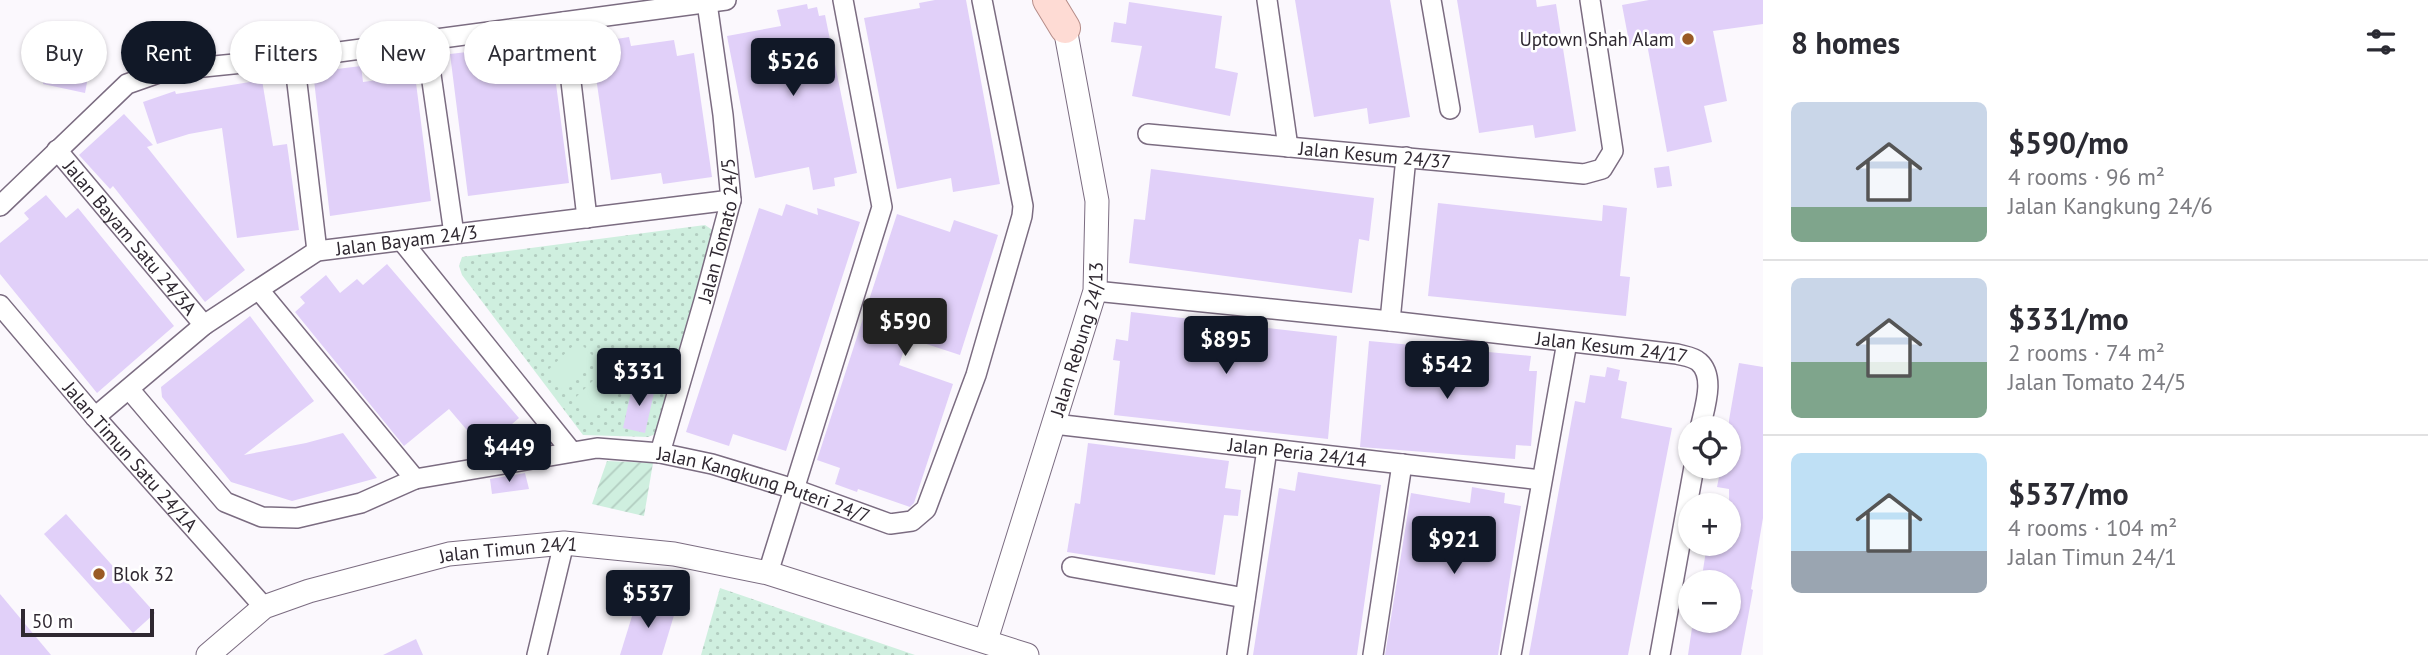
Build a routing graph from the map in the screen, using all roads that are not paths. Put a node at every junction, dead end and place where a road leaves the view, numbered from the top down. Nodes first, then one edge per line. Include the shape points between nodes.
1 (843, 0) edge
2 (982, 0) edge
3 (1048, 0) edge
4 (1267, 0) edge
5 (1431, 0) edge
6 (1590, 0) edge
7 (717, 1) edge
8 (1065, 14) edge
9 (571, 21) edge
10 (230, 64) edge
11 (297, 84) edge
12 (432, 84) edge
13 (571, 84) edge
14 (1450, 109) dead end
15 (1148, 134) dead end
16 (1288, 146) junction
17 (57, 150) junction
18 (1406, 158) junction
19 (731, 200) junction
20 (0, 206) edge
21 (587, 218) junction
22 (454, 234) junction
23 (402, 241) junction
24 (317, 251) junction
25 (259, 290) junction
26 (1095, 291) junction
27 (0, 305) edge
28 (1390, 321) junction
29 (204, 325) junction
30 (1567, 342) junction
31 (129, 389) junction
32 (1702, 416) edge
33 (95, 417) junction
34 (1054, 424) junction
35 (1267, 449) junction
36 (572, 451) junction
37 (660, 453) junction
38 (1402, 464) junction
39 (415, 479) junction
40 (1692, 479) edge
41 (1541, 480) junction
42 (794, 489) junction
43 (564, 543) junction
44 (1072, 567) dead end
45 (768, 573) junction
46 (1245, 598) junction
47 (264, 607) junction
48 (986, 640) junction
49 (208, 655) edge
50 (537, 655) edge
51 (1027, 655) edge
52 (1237, 655) edge
53 (1373, 655) edge
54 (1511, 655) edge
55 (1660, 655) edge

1 - 42 street via 882,207
2 - 42 street, Jalan Kangkung Puteri 24/7 via 1022,216 975,375 926,509 912,521 890,524
3 - 8 main road
4 - 16 street
5 - 14 street
6 - 18 street, Jalan Kesum 24/37 via 1613,151 1602,169 1584,174
7 - 9 street
7 - 19 street, Jalan Tomato 24/5
8 - 26 street, Jalan Rebung 24/13 via 1097,201
10 - 17 street via 164,71 127,83
11 - 24 street
12 - 22 street
13 - 21 street
15 - 16 street, Jalan Kesum 24/37
16 - 18 street, Jalan Kesum 24/37
17 - 20 street
17 - 29 street, Jalan Bayam Satu 24/3A
18 - 28 street
19 - 21 street, Jalan Bayam 24/3
19 - 37 street, Jalan Tomato 24/5
21 - 22 street, Jalan Bayam 24/3
22 - 23 street, Jalan Bayam 24/3
23 - 24 street, Jalan Bayam 24/3
23 - 36 street
24 - 25 street, Jalan Bayam 24/3
25 - 29 street, Jalan Bayam 24/3
25 - 39 street
26 - 28 street, Jalan Kesum 24/17
26 - 34 street, Jalan Rebung 24/13
27 - 33 street, Jalan Timun Satu 24/1A
28 - 30 street, Jalan Kesum 24/17
29 - 31 street, Jalan Bayam 24/3
30 - 32 street, Jalan Kesum 24/17 via 1697,359 1706,370 1708,383
30 - 41 street
31 - 33 street, Jalan Bayam 24/3
31 - 39 street, Jalan Kangkung Puteri 24/7 via 225,502 261,517 297,518 361,503
33 - 47 street, Jalan Timun Satu 24/1A
34 - 35 street, Jalan Peria 24/14
34 - 48 street, Jalan Rebung 24/13
35 - 38 street, Jalan Peria 24/14
35 - 46 street
36 - 37 street, Jalan Kangkung Puteri 24/7 via 597,448
36 - 39 street, Jalan Kangkung Puteri 24/7
37 - 42 street, Jalan Kangkung Puteri 24/7
38 - 41 street, Jalan Peria 24/14
38 - 53 street
40 - 55 street
41 - 54 street
42 - 45 street
43 - 45 street, Jalan Timun 24/1 via 674,554
43 - 47 street, Jalan Timun 24/1 via 449,554 351,578
43 - 50 street
44 - 46 street
45 - 48 street, Jalan Timun 24/1
46 - 52 street
47 - 49 street, Jalan Timun 24/1
48 - 51 street, Jalan Timun 24/1

